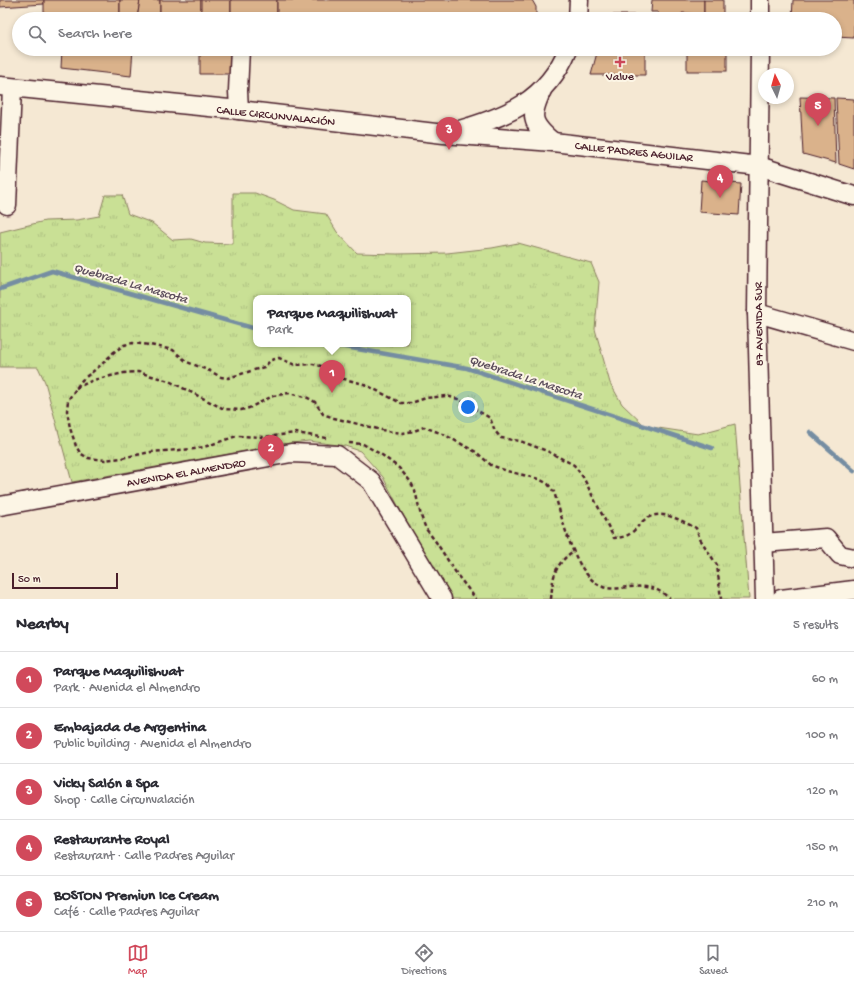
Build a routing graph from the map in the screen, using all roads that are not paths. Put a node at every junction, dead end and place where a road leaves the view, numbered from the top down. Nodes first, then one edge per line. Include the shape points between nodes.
1 (579, 0) edge
2 (760, 0) edge
3 (578, 12) edge
4 (760, 12) edge
5 (240, 56) edge
6 (565, 56) edge
7 (760, 56) edge
8 (6, 87) edge
9 (543, 89) junction
10 (239, 110) junction
11 (444, 134) junction
12 (553, 142) junction
13 (759, 166) junction
14 (854, 196) edge
15 (7, 205) dead end
16 (757, 314) junction
17 (854, 341) edge
18 (0, 506) edge
19 (762, 543) junction
20 (854, 558) edge
21 (854, 590) edge
22 (442, 599) edge
23 (765, 599) edge
24 (781, 599) edge

1 - 3 street
2 - 4 street
5 - 10 street
6 - 9 street via 560,67
7 - 13 street, 87 AVENIDA SUR
8 - 10 street, CALLE CIRCUNVALACIÓN
8 - 15 street
9 - 11 street via 521,106 499,117
9 - 12 street via 535,106 534,119 541,132
10 - 11 street, CALLE CIRCUNVALACIÓN
11 - 12 street, CALLE CIRCUNVALACIÓN
12 - 13 street, CALLE PADRES AGUILAR
13 - 14 street, CALLE PADRES AGUILAR
13 - 16 street, 87 AVENIDA SUR
16 - 17 street
16 - 19 street, 87 AVENIDA SUR
18 - 22 street, AVENIDA EL ALMENDRO via 291,453 337,456 371,481
19 - 20 street via 826,538 840,555
19 - 23 street, 87 AVENIDA SUR
21 - 24 street

